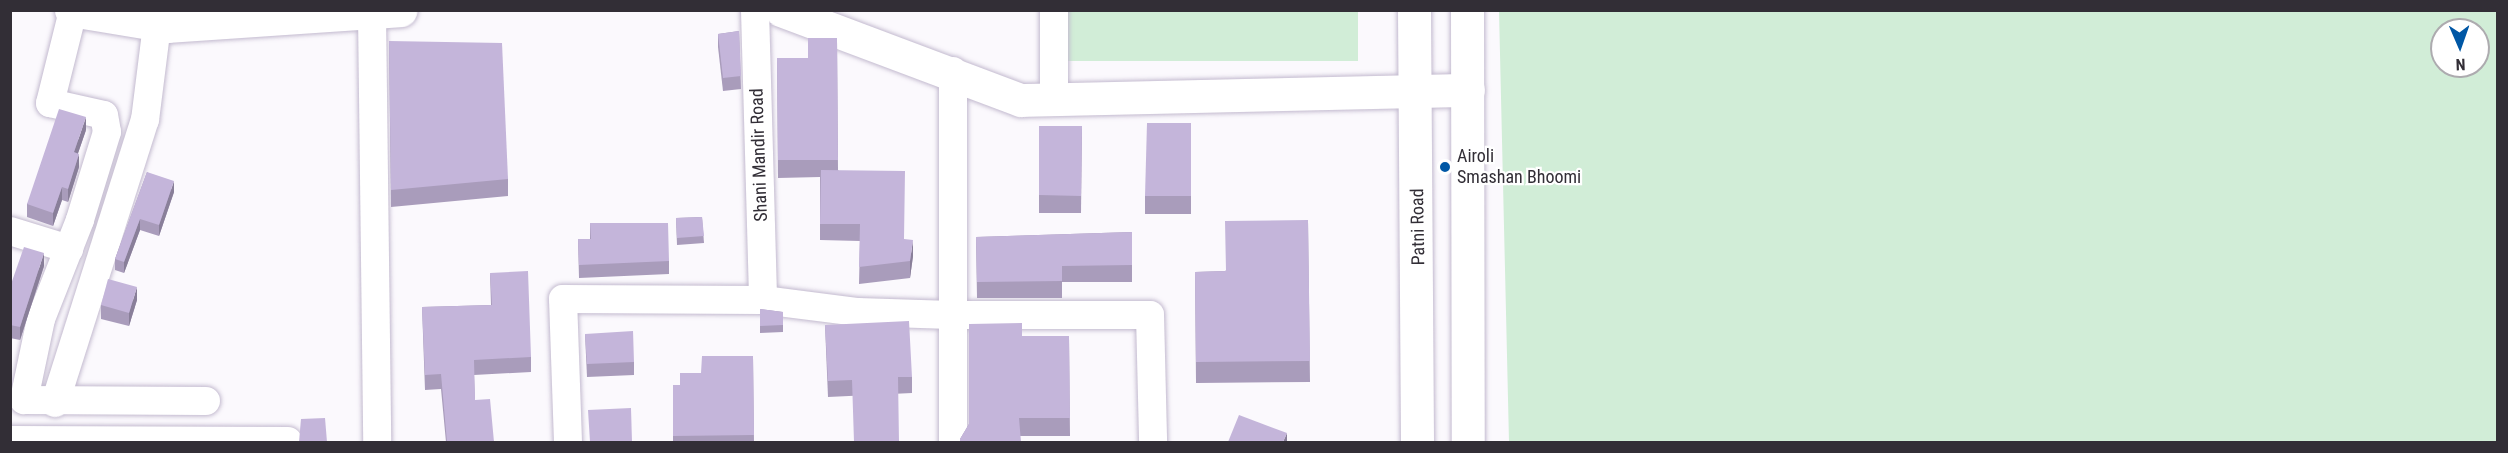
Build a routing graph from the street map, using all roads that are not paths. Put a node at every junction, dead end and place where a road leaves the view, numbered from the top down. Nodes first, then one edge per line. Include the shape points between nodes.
1 (755, 10) edge
2 (781, 10) edge
3 (1054, 10) edge
4 (1414, 10) edge
5 (1467, 10) edge
6 (72, 11) edge
7 (386, 12) edge
8 (252, 16) edge
9 (157, 25) junction
10 (953, 71) junction
11 (1416, 90) junction
12 (1468, 90) junction
13 (1054, 99) junction
14 (10, 231) edge
15 (69, 249) junction
16 (763, 300) junction
17 (952, 315) junction
18 (18, 385) edge
19 (206, 401) dead end
20 (55, 403) junction
21 (10, 440) edge
22 (288, 441) dead end
23 (377, 442) edge
24 (567, 442) edge
25 (952, 442) edge
26 (1153, 442) edge
27 (1417, 442) edge
28 (1468, 442) edge

1 - 16 street, Shani Mandir Road
2 - 10 street
3 - 13 street
4 - 11 street, Patni Road
5 - 12 street
6 - 9 street
6 - 15 street via 50,103 104,115 107,132
7 - 8 street
7 - 23 street
8 - 9 street
9 - 20 street via 145,120
10 - 13 street via 1021,100
10 - 17 street
11 - 12 street
11 - 13 street
11 - 27 street, Patni Road
12 - 28 street
14 - 15 street
15 - 18 street
16 - 17 street via 858,312
16 - 24 street via 563,299
17 - 25 street
17 - 26 street via 1150,315
18 - 20 street via 24,400
19 - 20 street
21 - 22 street

